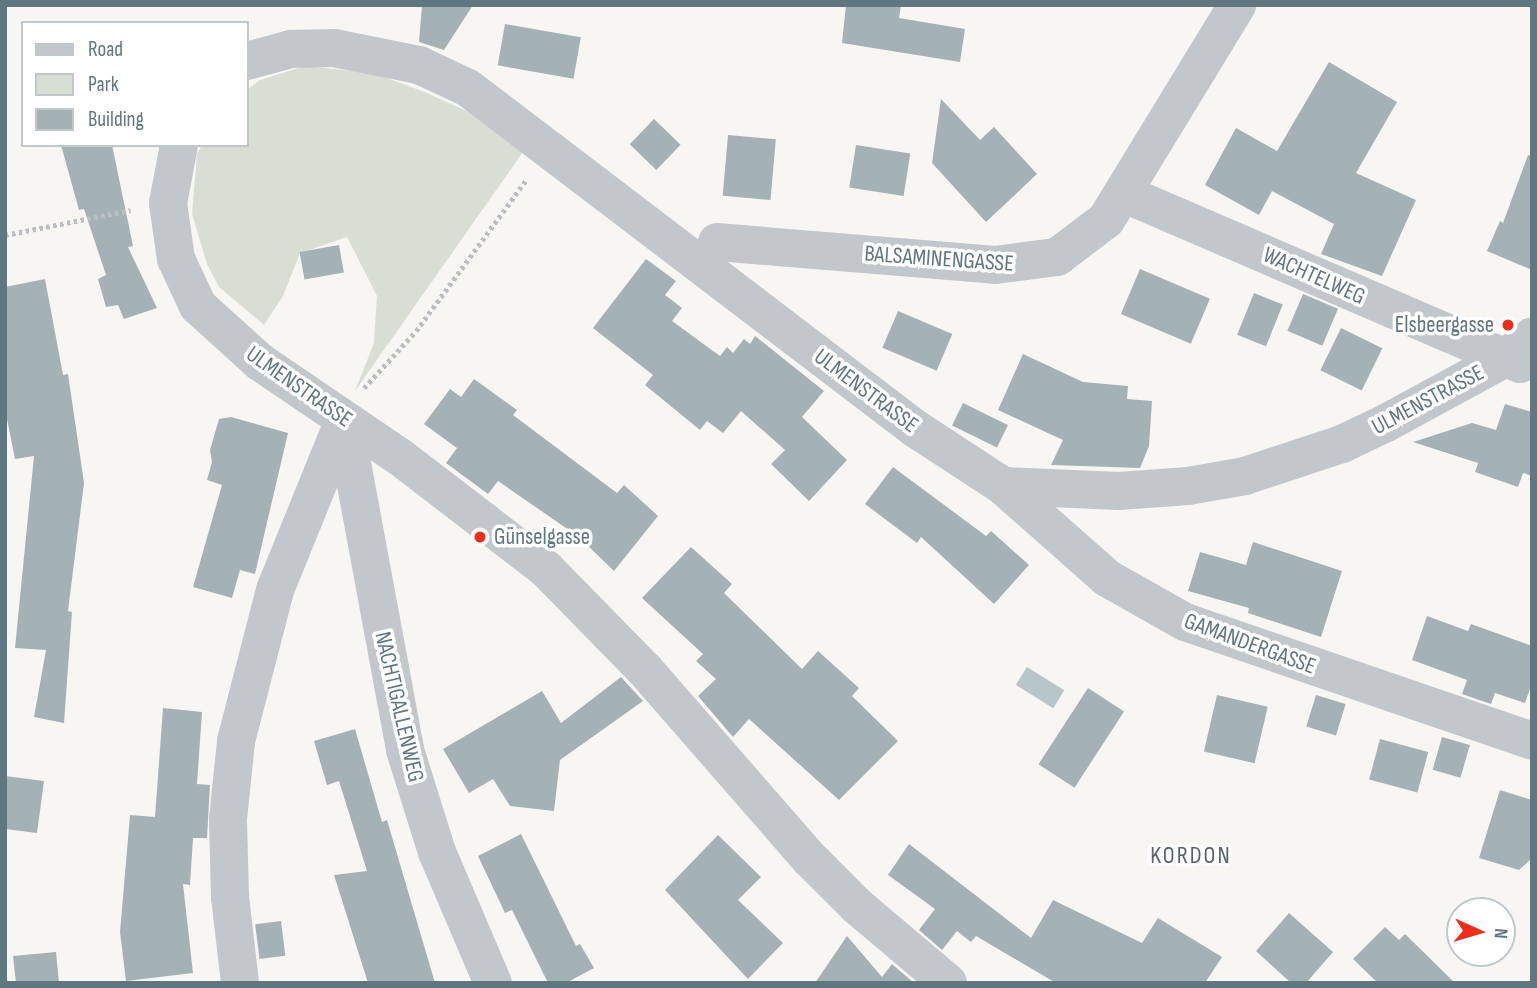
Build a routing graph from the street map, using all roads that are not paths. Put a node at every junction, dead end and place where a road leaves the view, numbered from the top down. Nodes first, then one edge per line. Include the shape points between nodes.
1 (1237, 5) edge
2 (248, 61) edge
3 (179, 147) edge
4 (1125, 194) junction
5 (717, 242) dead end
6 (1522, 354) edge
7 (342, 419) junction
8 (1003, 486) junction
9 (1532, 741) edge
10 (240, 983) edge
11 (493, 983) edge
12 (948, 983) edge

1 - 4 street, BALSAMINENGASSE
2 - 8 street, ULMENSTRASSE via 291,49 334,48 419,65 468,88 916,429
3 - 7 street, ULMENSTRASSE via 168,204 176,259 198,306 260,362
4 - 5 street, BALSAMINENGASSE via 1106,220 1080,243 1057,257 1017,265
4 - 6 street, WACHTELWEG
6 - 8 street, ULMENSTRASSE via 1342,444 1245,476 1119,491
7 - 10 street via 275,590 236,741 228,819 230,897
7 - 11 street, NACHTIGALLENWEG via 405,750 438,852
7 - 12 street, ULMENSTRASSE via 400,457 547,569 645,670 810,859 857,906
8 - 9 street, GAMANDERGASSE via 1107,578 1185,622

